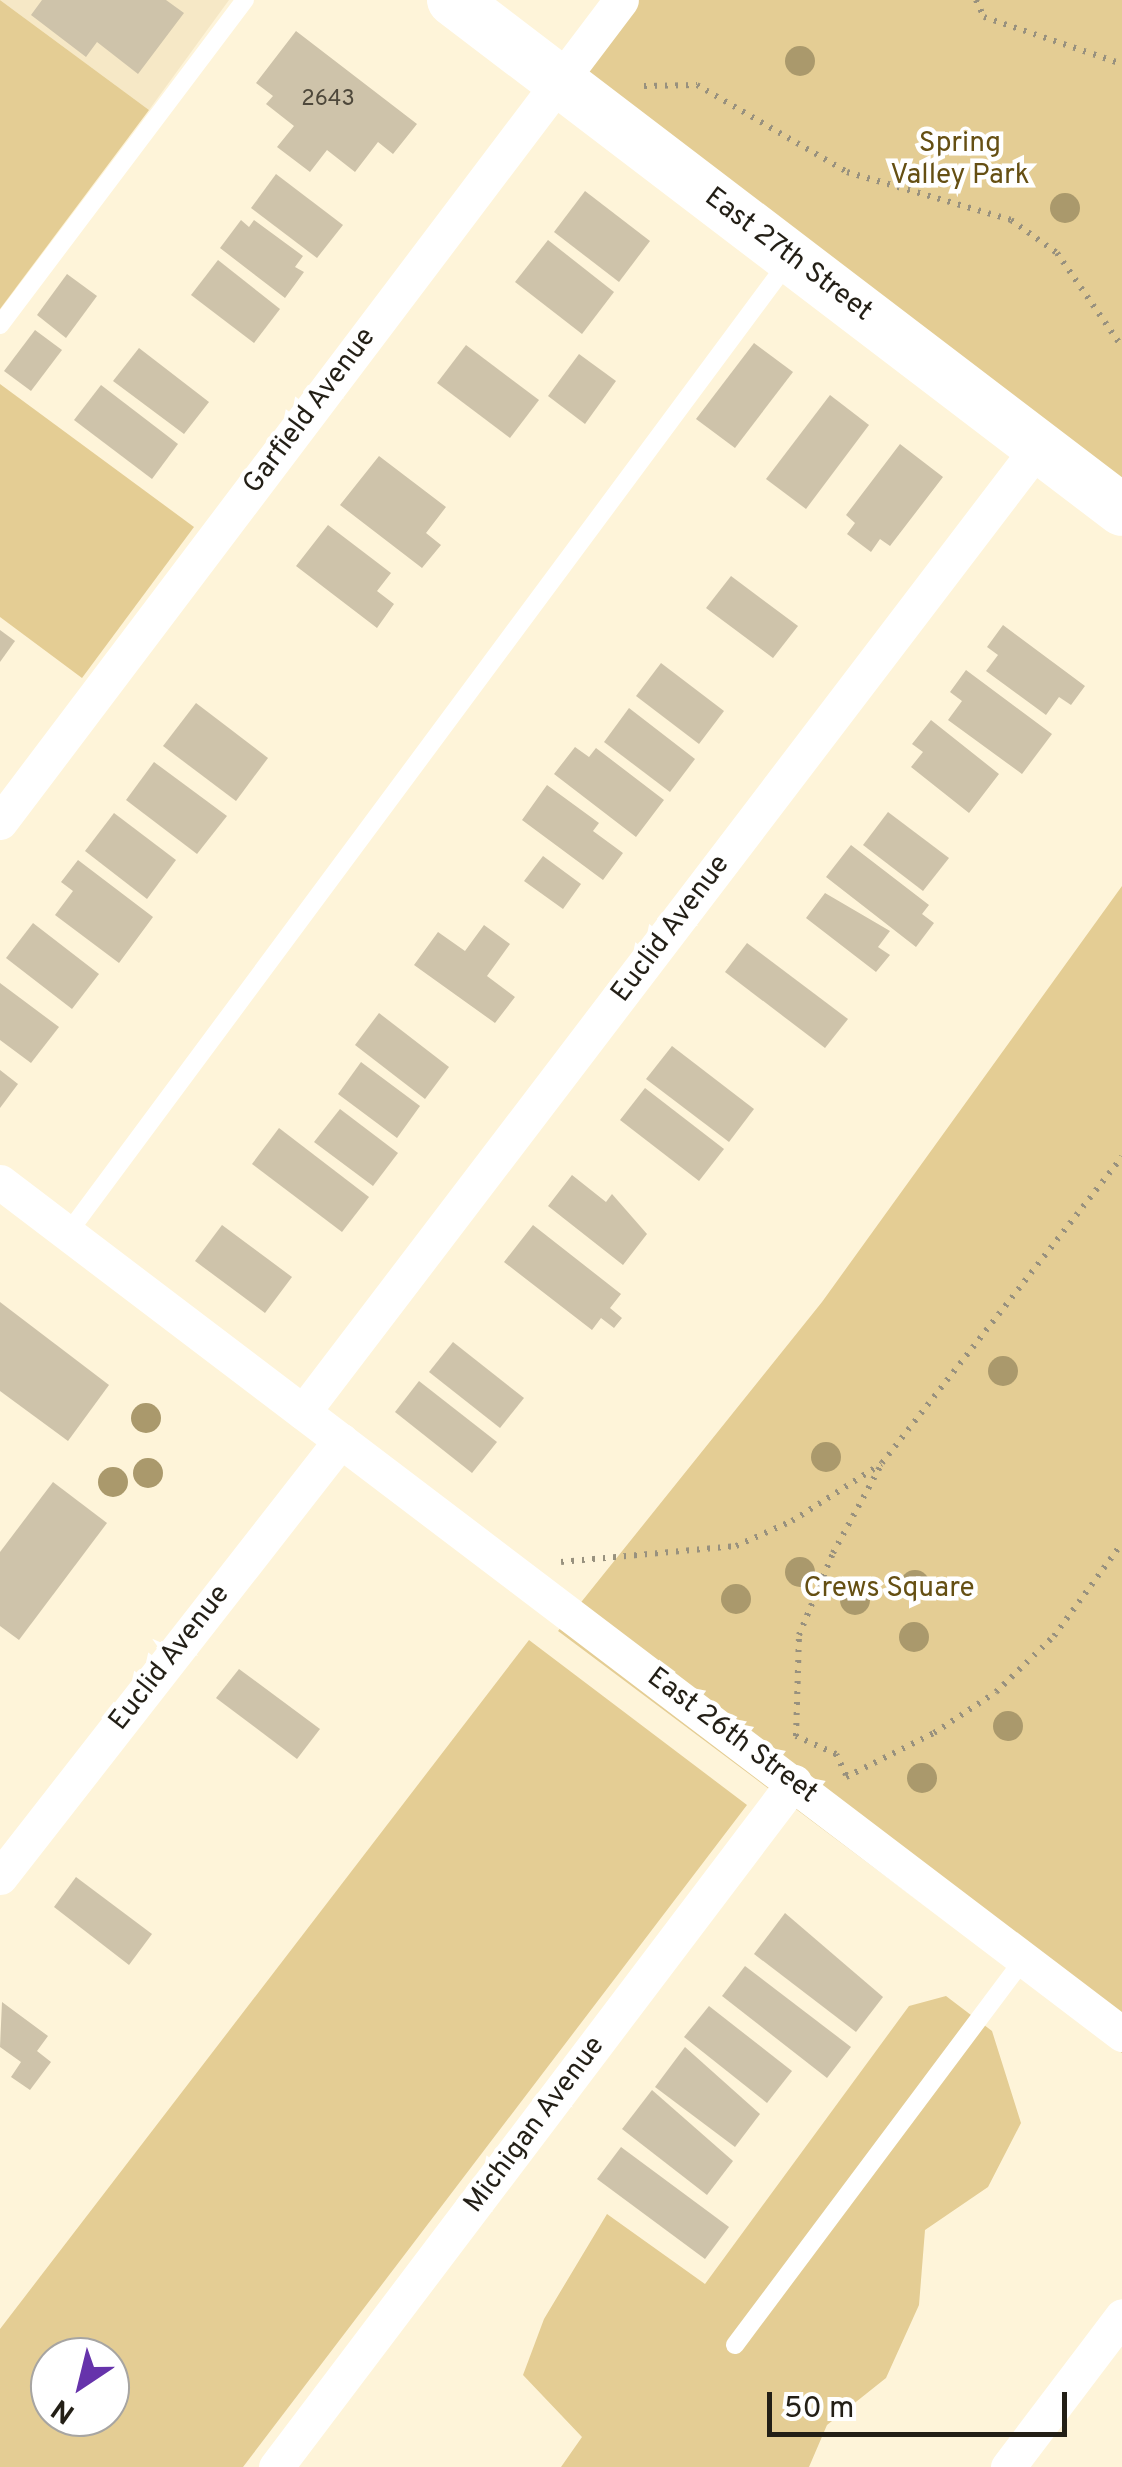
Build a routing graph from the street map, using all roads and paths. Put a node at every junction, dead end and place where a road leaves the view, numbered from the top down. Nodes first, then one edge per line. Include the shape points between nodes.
1 (244, 0) edge
2 (453, 0) edge
3 (621, 0) edge
4 (976, 0) edge
5 (1122, 64) edge
6 (559, 81) junction
7 (627, 88) dead end
8 (791, 258) junction
9 (0, 325) edge
10 (1122, 347) edge
11 (1038, 446) junction
12 (1122, 510) edge
13 (0, 822) edge
14 (1122, 1157) edge
15 (0, 1182) edge
16 (68, 1234) junction
17 (303, 1412) junction
18 (341, 1440) junction
19 (882, 1463) junction
20 (1122, 1543) edge
21 (552, 1562) dead end
22 (847, 1776) junction
23 (794, 1782) junction
24 (832, 1788) dead end
25 (0, 1877) edge
26 (1024, 1959) junction
27 (1122, 2034) edge
28 (1122, 2316) edge
29 (735, 2345) dead end
30 (276, 2467) edge
31 (1008, 2467) edge

1 - 9 lane
2 - 6 main road, East 27th Street
3 - 6 street, Garfield Avenue
4 - 5 path via 984,17
6 - 8 main road, East 27th Street
6 - 13 street, Garfield Avenue
7 - 10 path via 696,85 846,172 1012,220 1057,253
8 - 11 main road, East 27th Street
8 - 16 lane
11 - 12 main road, East 27th Street
11 - 17 street, Euclid Avenue
14 - 19 path
15 - 16 street
16 - 17 street
17 - 18 street, East 26th Street
18 - 23 street, East 26th Street
18 - 25 street, Euclid Avenue
19 - 21 path via 792,1521 736,1546
19 - 22 path via 833,1553 800,1635 796,1736 836,1754
20 - 22 path via 1054,1636 996,1692 934,1733
22 - 24 path
23 - 26 street, East 26th Street
23 - 30 street, Michigan Avenue
26 - 27 street, East 26th Street
26 - 29 lane
28 - 31 street

